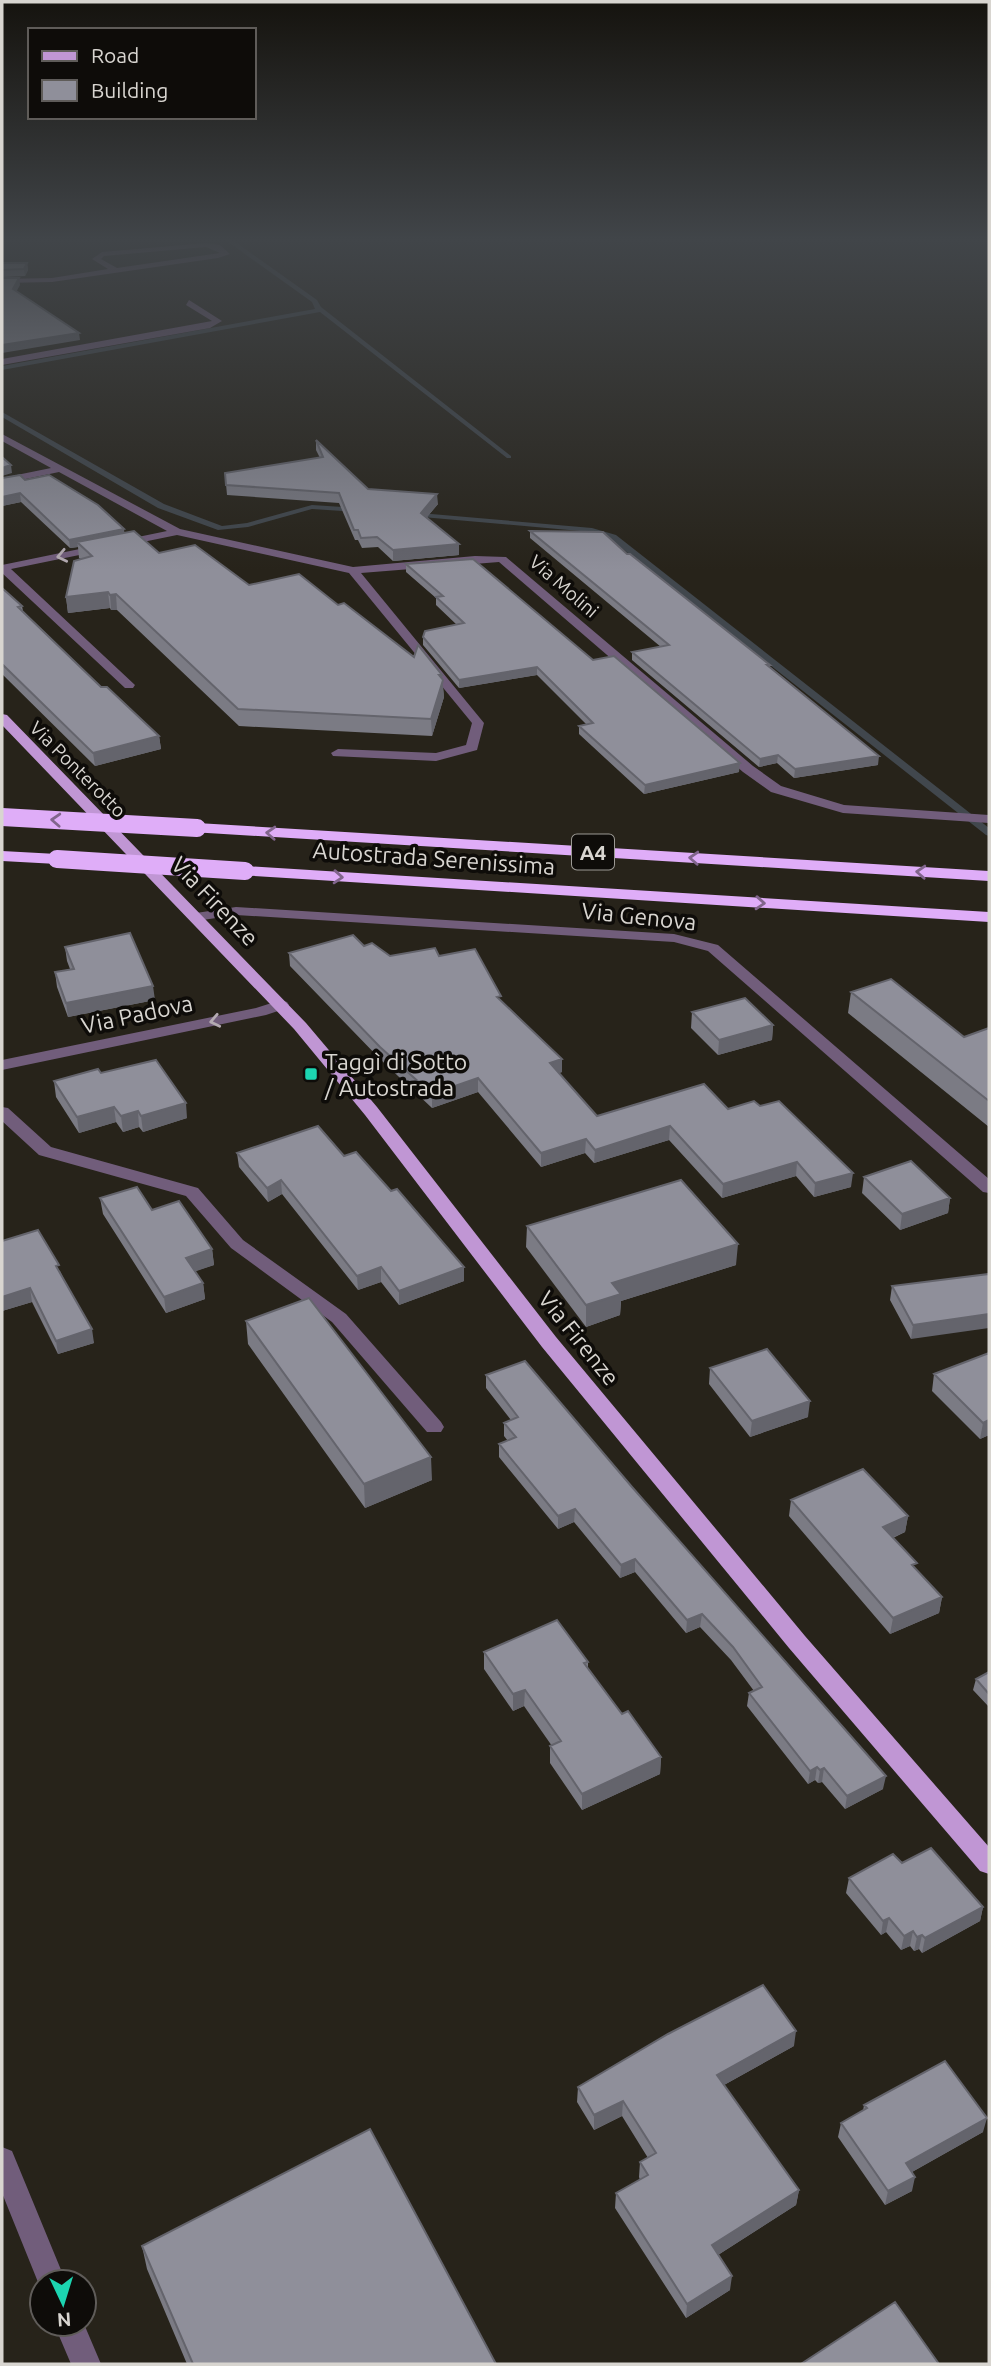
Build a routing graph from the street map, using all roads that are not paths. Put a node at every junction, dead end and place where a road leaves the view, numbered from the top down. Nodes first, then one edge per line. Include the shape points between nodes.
1 (75, 349) edge
2 (2, 362) edge
3 (2, 437) edge
4 (60, 469) junction
5 (2, 481) edge
6 (177, 532) junction
7 (2, 568) edge
8 (353, 570) junction
9 (128, 685) dead end
10 (2, 719) edge
11 (338, 753) dead end
12 (2, 817) edge
13 (984, 819) edge
14 (128, 846) joint
15 (2, 856) edge
16 (989, 876) edge
17 (196, 917) junction
18 (989, 917) edge
19 (281, 1005) junction
20 (2, 1065) edge
21 (2, 1112) edge
22 (989, 1188) edge
23 (434, 1427) dead end
24 (989, 1864) edge
25 (2, 2160) edge
26 (46, 2268) edge
27 (75, 2338) edge
28 (86, 2364) edge

1 - 2 street
3 - 4 street, Via Molini
4 - 5 street
4 - 6 street, Via Molini
6 -> 7 street
6 - 8 street, Via Molini
7 - 9 street
8 - 11 street via 478,723 472,747 436,757
8 - 13 street, Via Molini via 502,559 776,789 843,809
10 - 14 main road, Via Ponterotto
16 -> 12 highway, Autostrada Serenissima / A4, bridge
14 - 17 main road, Via Firenze
15 -> 18 highway, Autostrada Serenissima / A4, bridge
17 - 19 main road, Via Firenze
17 - 22 street, Via Genova via 236,911 674,938 713,948
19 -> 20 street, Via Padova
19 - 24 main road, Via Firenze via 797,1643
21 - 23 street via 45,1151 192,1192 237,1244 339,1318
25 - 26 street
27 - 28 street

